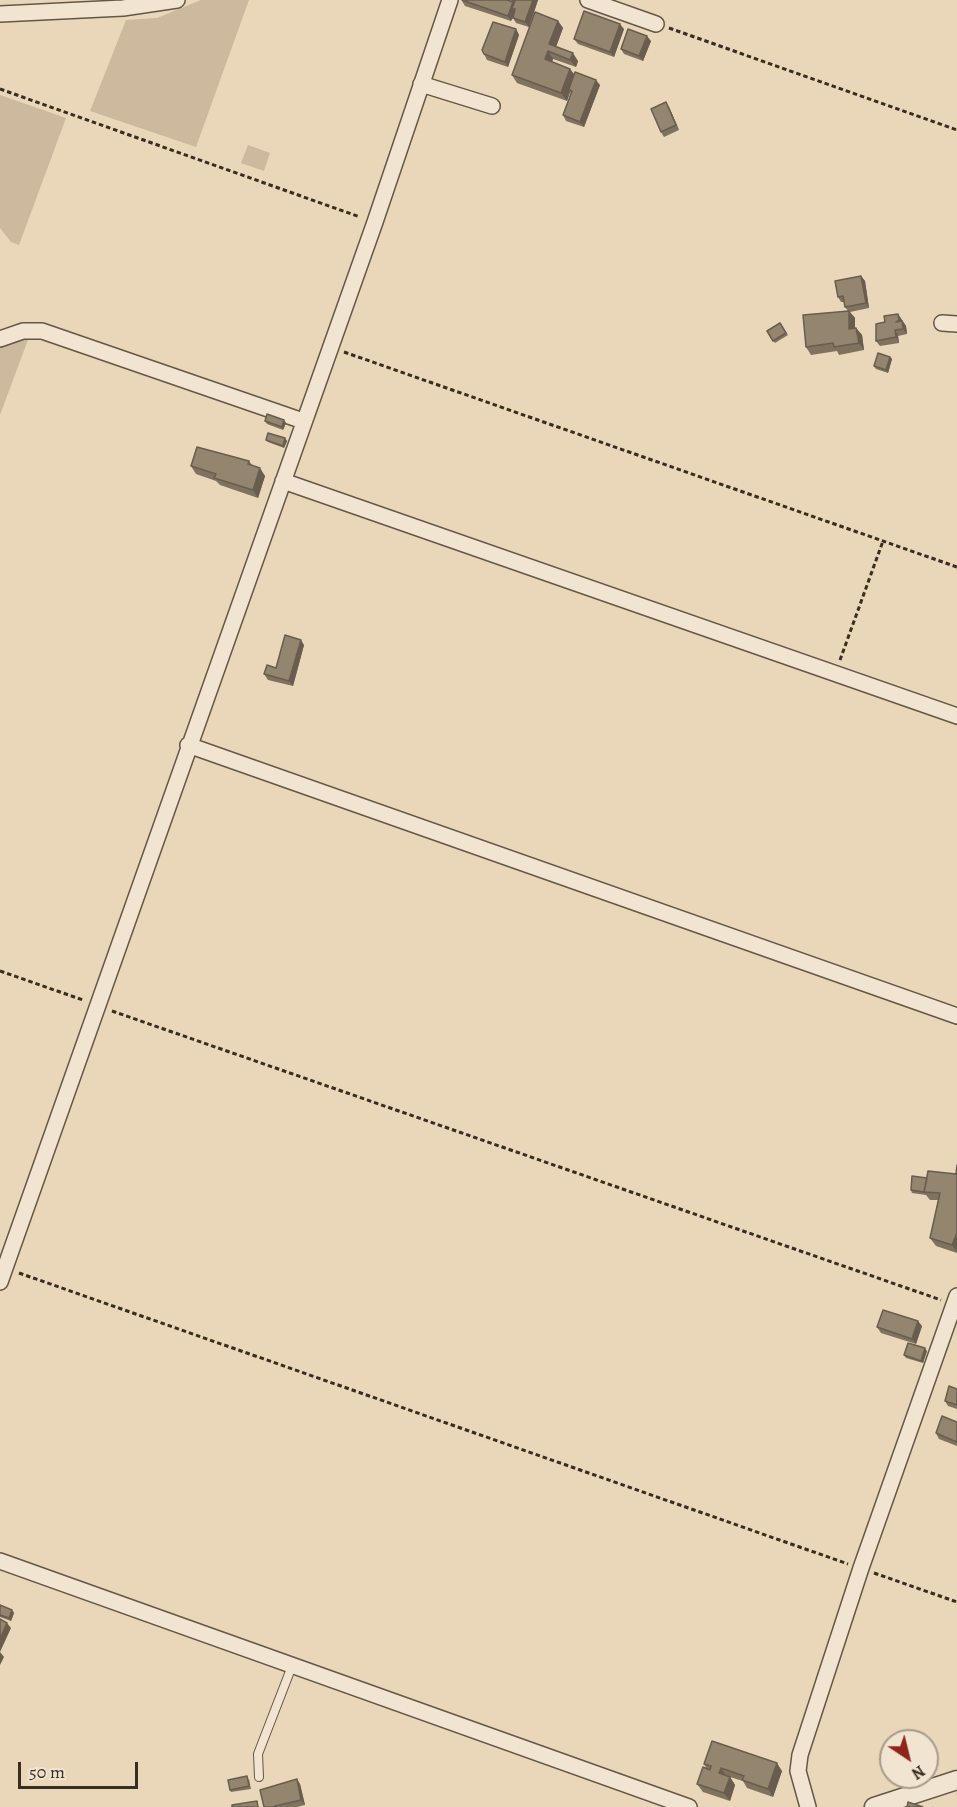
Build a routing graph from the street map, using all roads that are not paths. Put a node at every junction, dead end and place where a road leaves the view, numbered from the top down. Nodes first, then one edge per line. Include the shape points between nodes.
1 (177, 0) edge
2 (450, 0) edge
3 (588, 0) edge
4 (0, 14) edge
5 (656, 24) road end
6 (421, 84) junction
7 (492, 106) dead end
8 (0, 339) edge
9 (303, 421) junction
10 (283, 481) junction
11 (957, 716) edge
12 (188, 745) junction
13 (957, 1016) edge
14 (2, 1275) edge
15 (956, 1302) edge
16 (0, 1561) edge
17 (292, 1666) junction
18 (259, 1778) dead end
19 (957, 1780) edge
20 (689, 1807) edge
21 (808, 1807) edge
22 (874, 1807) edge

1 - 4 street via 123,8
2 - 6 street
3 - 5 street
6 - 7 street
6 - 9 street
8 - 9 street via 23,331 42,331
9 - 10 street
10 - 11 street
10 - 12 street
12 - 13 street
12 - 14 street
15 - 21 street via 861,1568 800,1755 798,1772
16 - 17 street
17 - 18 lane via 258,1754
17 - 20 street
19 - 22 street

